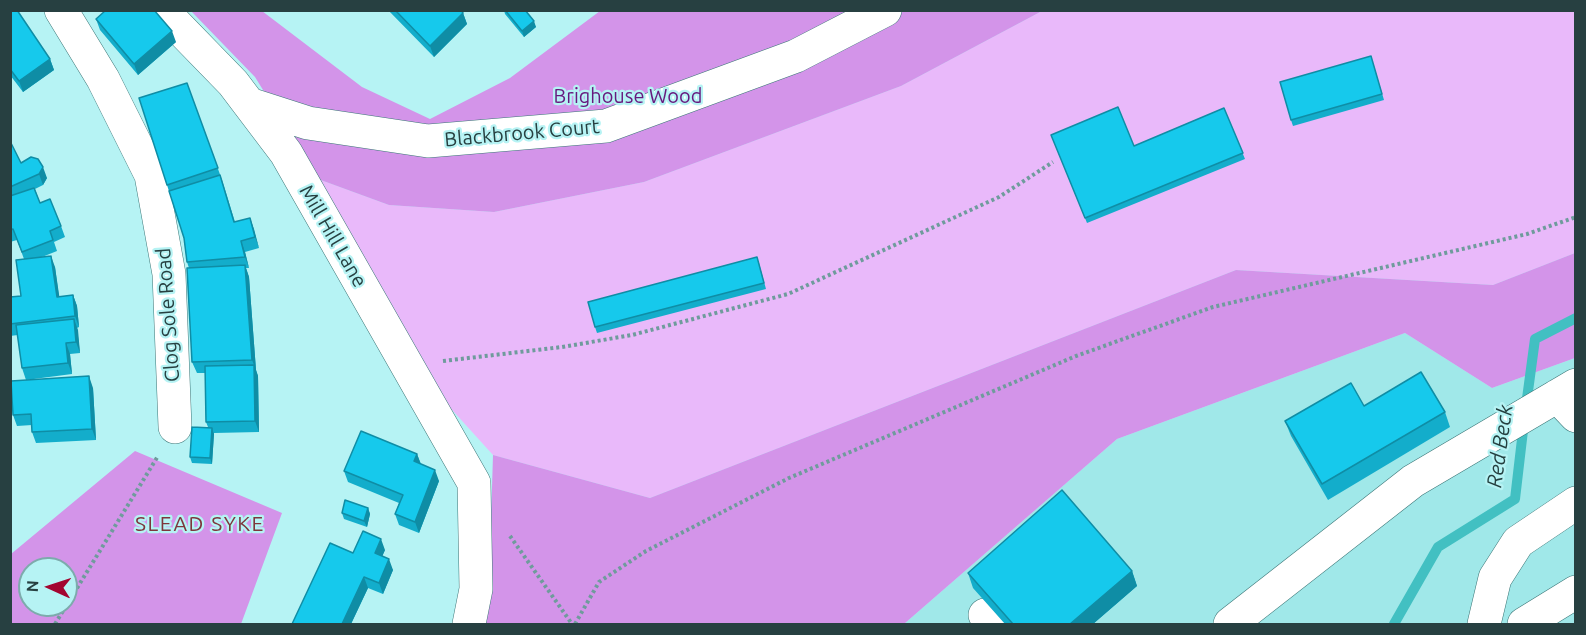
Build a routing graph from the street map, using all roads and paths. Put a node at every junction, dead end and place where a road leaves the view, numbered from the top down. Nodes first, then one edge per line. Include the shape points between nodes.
1 (61, 10) edge
2 (162, 10) edge
3 (885, 10) edge
4 (249, 104) junction
5 (1053, 162) dead end
6 (1575, 217) edge
7 (407, 367) junction
8 (1564, 399) edge
9 (175, 427) joint
10 (1575, 503) edge
11 (506, 530) dead end
12 (1575, 592) edge
13 (56, 624) edge
14 (469, 624) edge
15 (573, 624) edge
16 (1230, 624) edge
17 (1484, 624) edge
18 (1524, 624) edge

1 - 9 street, Clog Sole Road via 103,79 151,175 169,274
2 - 4 street, Mill Hill Lane
3 - 4 street, Blackbrook Court via 796,56 606,126 428,141 308,123
4 - 7 street, Mill Hill Lane via 286,153
5 - 7 path via 999,197 788,294 632,335
6 - 15 path via 1527,234 1213,307 1076,356 789,478 646,551 599,582
7 - 14 street, Mill Hill Lane via 474,483 476,589
8 - 16 street via 1502,428 1413,481
9 - 13 path
10 - 17 street via 1518,542 1495,578
11 - 15 path
12 - 18 street

